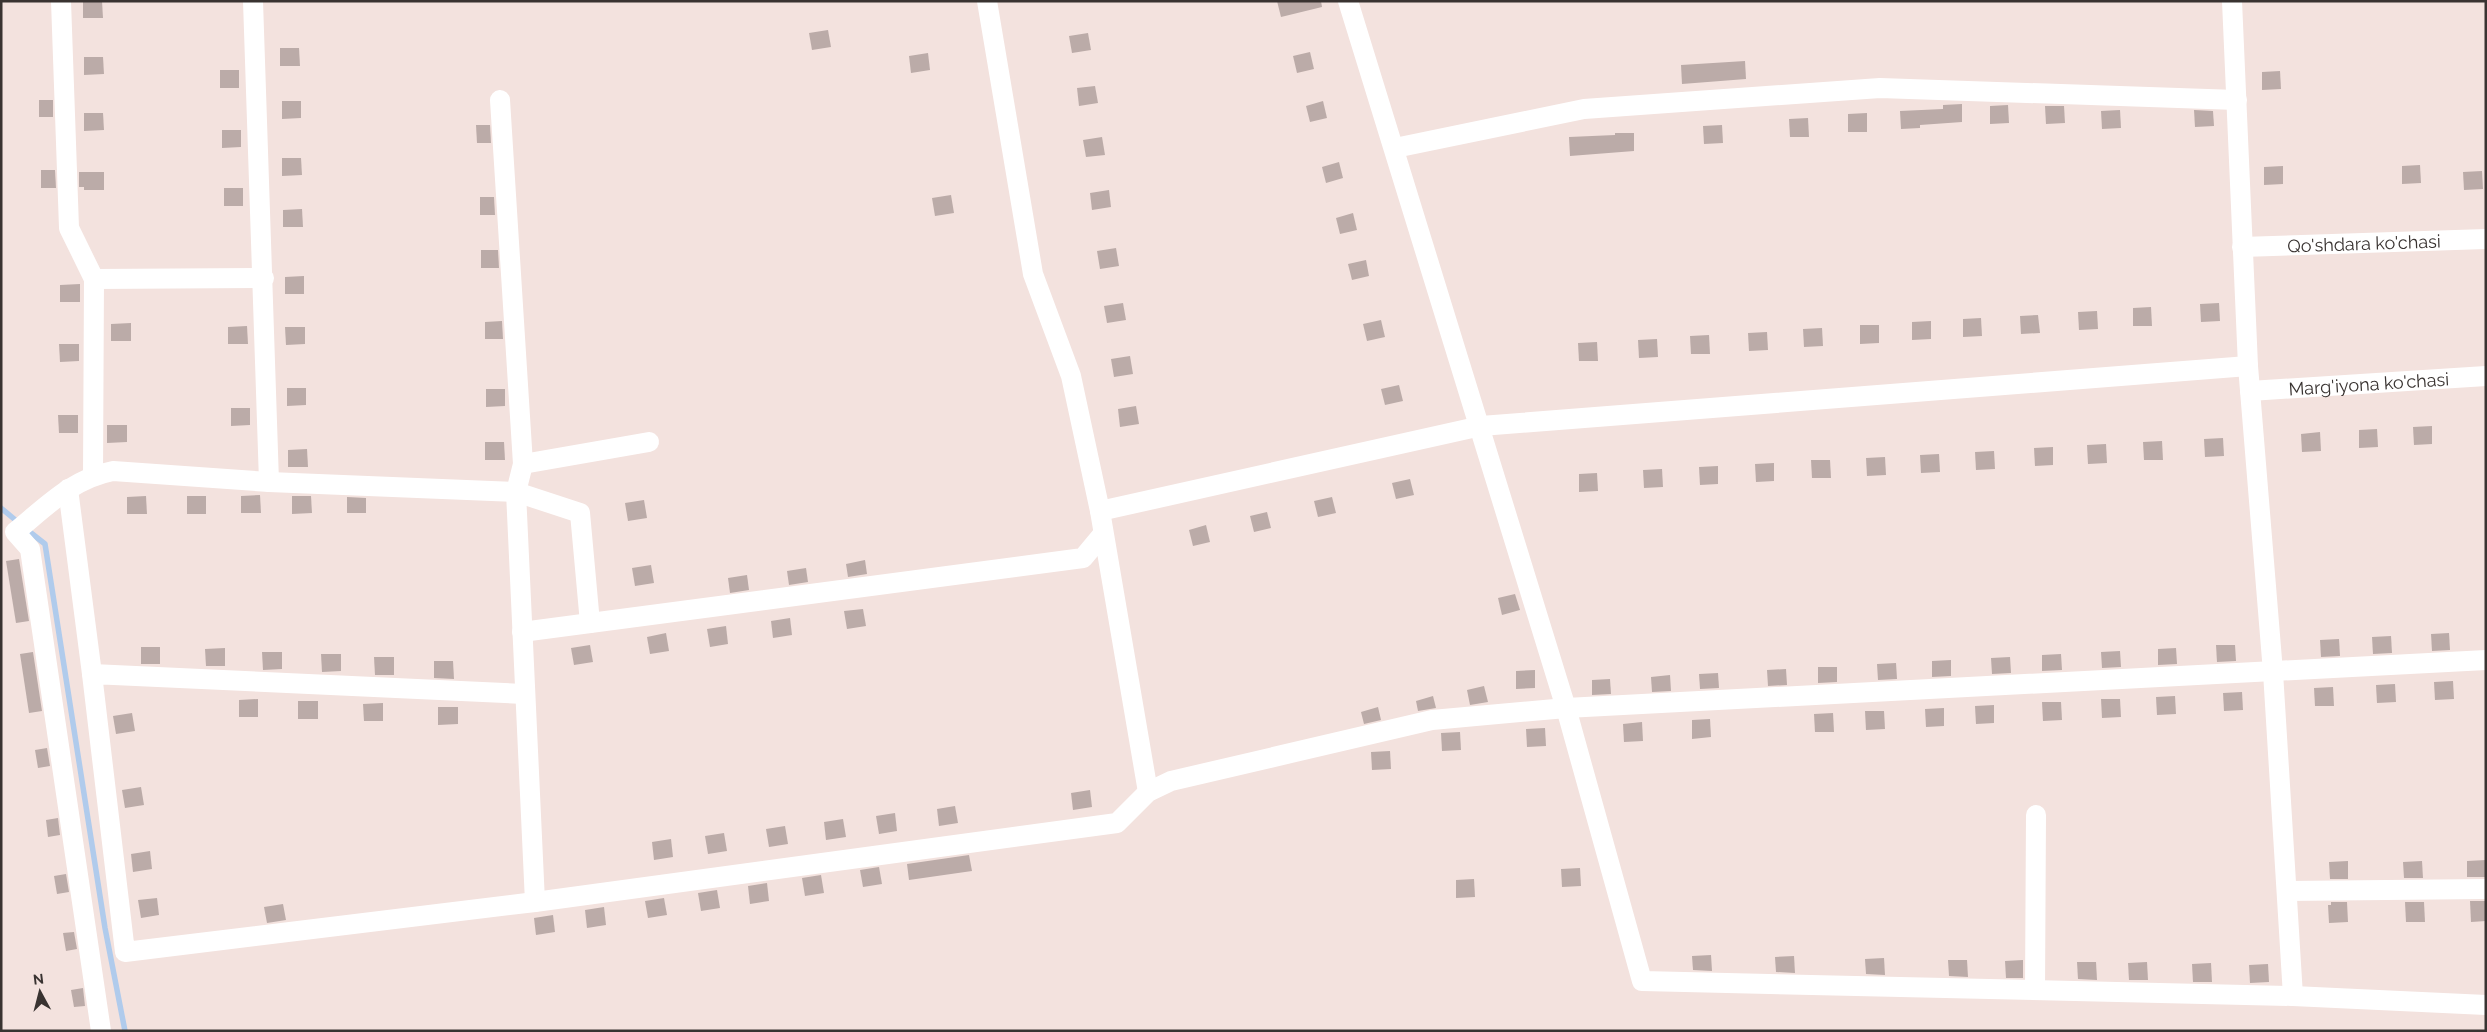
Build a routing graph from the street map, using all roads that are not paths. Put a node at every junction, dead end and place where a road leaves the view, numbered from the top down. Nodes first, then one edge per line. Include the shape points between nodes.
1 (61, 1) edge
2 (253, 1) edge
3 (987, 1) edge
4 (1348, 1) edge
5 (2232, 1) edge
6 (500, 100) dead end
7 (2237, 100) junction
8 (1395, 148) junction
9 (2486, 239) edge
10 (2242, 247) junction
11 (264, 278) junction
12 (94, 279) junction
13 (2248, 366) junction
14 (2486, 376) edge
15 (2250, 391) junction
16 (1481, 426) junction
17 (649, 442) dead end
18 (523, 464) junction
19 (93, 475) junction
20 (269, 482) junction
21 (68, 489) junction
22 (516, 492) junction
23 (1100, 511) junction
24 (8, 528) edge
25 (1103, 534) junction
26 (590, 623) junction
27 (522, 632) junction
28 (2486, 660) edge
29 (2273, 672) junction
30 (92, 674) junction
31 (524, 694) junction
32 (1566, 708) junction
33 (1148, 792) junction
34 (2036, 815) dead end
35 (2486, 889) edge
36 (2287, 891) junction
37 (535, 902) junction
38 (2034, 990) junction
39 (2293, 996) junction
40 (2486, 1005) edge
41 (101, 1031) edge

1 - 12 street via 69,228
2 - 11 street
3 - 23 street via 1033,274 1071,376
4 - 8 street
5 - 7 street
6 - 18 street
7 - 8 street via 1880,88 1584,110
7 - 10 street
8 - 16 street
9 - 10 street, Qo'shdara ko'chasi
10 - 13 street
11 - 12 street
11 - 20 street
12 - 19 street
13 - 15 street
13 - 16 street
14 - 15 street, Marg'iyona ko'chasi
15 - 29 street
16 - 23 street
16 - 32 street
17 - 18 street
18 - 22 street
19 - 20 street via 113,472
19 - 21 street
20 - 22 street
21 - 24 street
21 - 30 street
22 - 26 street via 580,513
22 - 27 street
23 - 25 street
24 - 41 street via 30,549
25 - 26 street via 1083,558
25 - 33 street
26 - 27 street
27 - 31 street
28 - 29 street
29 - 32 street
29 - 36 street
30 - 31 street
30 - 37 street via 125,952
31 - 37 street
32 - 33 street via 1432,720 1171,781
32 - 38 street via 1642,981
33 - 37 street via 1117,823
34 - 38 street
35 - 36 street
36 - 39 street
38 - 39 street
39 - 40 street

